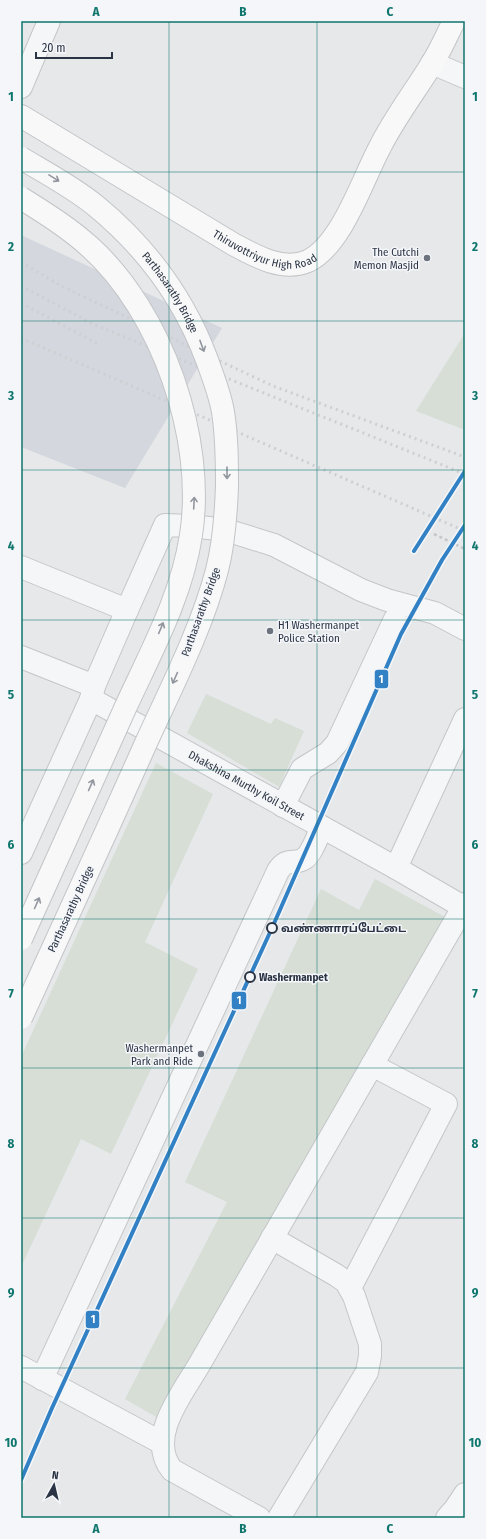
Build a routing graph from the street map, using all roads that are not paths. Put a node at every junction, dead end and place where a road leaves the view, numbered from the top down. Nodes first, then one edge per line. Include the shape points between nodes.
1 (49, 21) edge
2 (454, 21) edge
3 (432, 63) junction
4 (465, 77) edge
5 (21, 87) edge
6 (21, 116) edge
7 (21, 158) edge
8 (21, 198) edge
9 (21, 567) edge
10 (126, 610) junction
11 (395, 619) dead end
12 (465, 629) edge
13 (21, 657) edge
14 (93, 693) junction
15 (465, 719) edge
16 (283, 806) junction
17 (322, 827) junction
18 (21, 853) edge
19 (396, 868) junction
20 (464, 906) edge
21 (21, 939) edge
22 (21, 1018) edge
23 (372, 1065) junction
24 (272, 1238) junction
25 (350, 1288) junction
26 (21, 1367) edge
27 (42, 1378) junction
28 (162, 1444) junction
29 (465, 1494) edge
30 (259, 1518) edge
31 (279, 1518) edge
32 (447, 1518) edge

1 - 5 street
2 - 3 main road, Thiruvottriyur High Road
3 - 4 street
3 - 6 main road, Thiruvottriyur High Road via 380,146 341,227 316,255 308,261 294,264 270,262 254,256
7 -> 22 main road, Parthasarathy Bridge, bridge via 99,208 159,269 198,335 215,381 227,442 222,548 205,606 134,772
21 -> 8 main road, bridge via 176,593 191,534 194,487 186,421 162,351 136,302 119,278 91,248 67,228
9 - 10 street
10 - 12 street via 165,525 191,526 226,530 262,540 360,590 435,613
10 - 14 street
11 - 16 street via 339,740 328,753 302,769
13 - 14 street, Dhakshina Murthy Koil Street
14 - 16 street, Dhakshina Murthy Koil Street
14 - 18 street
15 - 19 street
16 - 17 street, Dhakshina Murthy Koil Street
17 - 19 street, Dhakshina Murthy Koil Street
17 - 27 street via 305,858 285,863 278,871
19 - 20 street, Dhakshina Murthy Koil Street
20 - 23 street
23 - 24 street
23 - 25 street via 446,1104
24 - 25 street via 336,1275
24 - 28 street via 174,1408 165,1426
25 - 31 street via 370,1344 367,1372
26 - 27 street
27 - 28 street
28 - 30 street via 162,1453 172,1470
29 - 32 street

